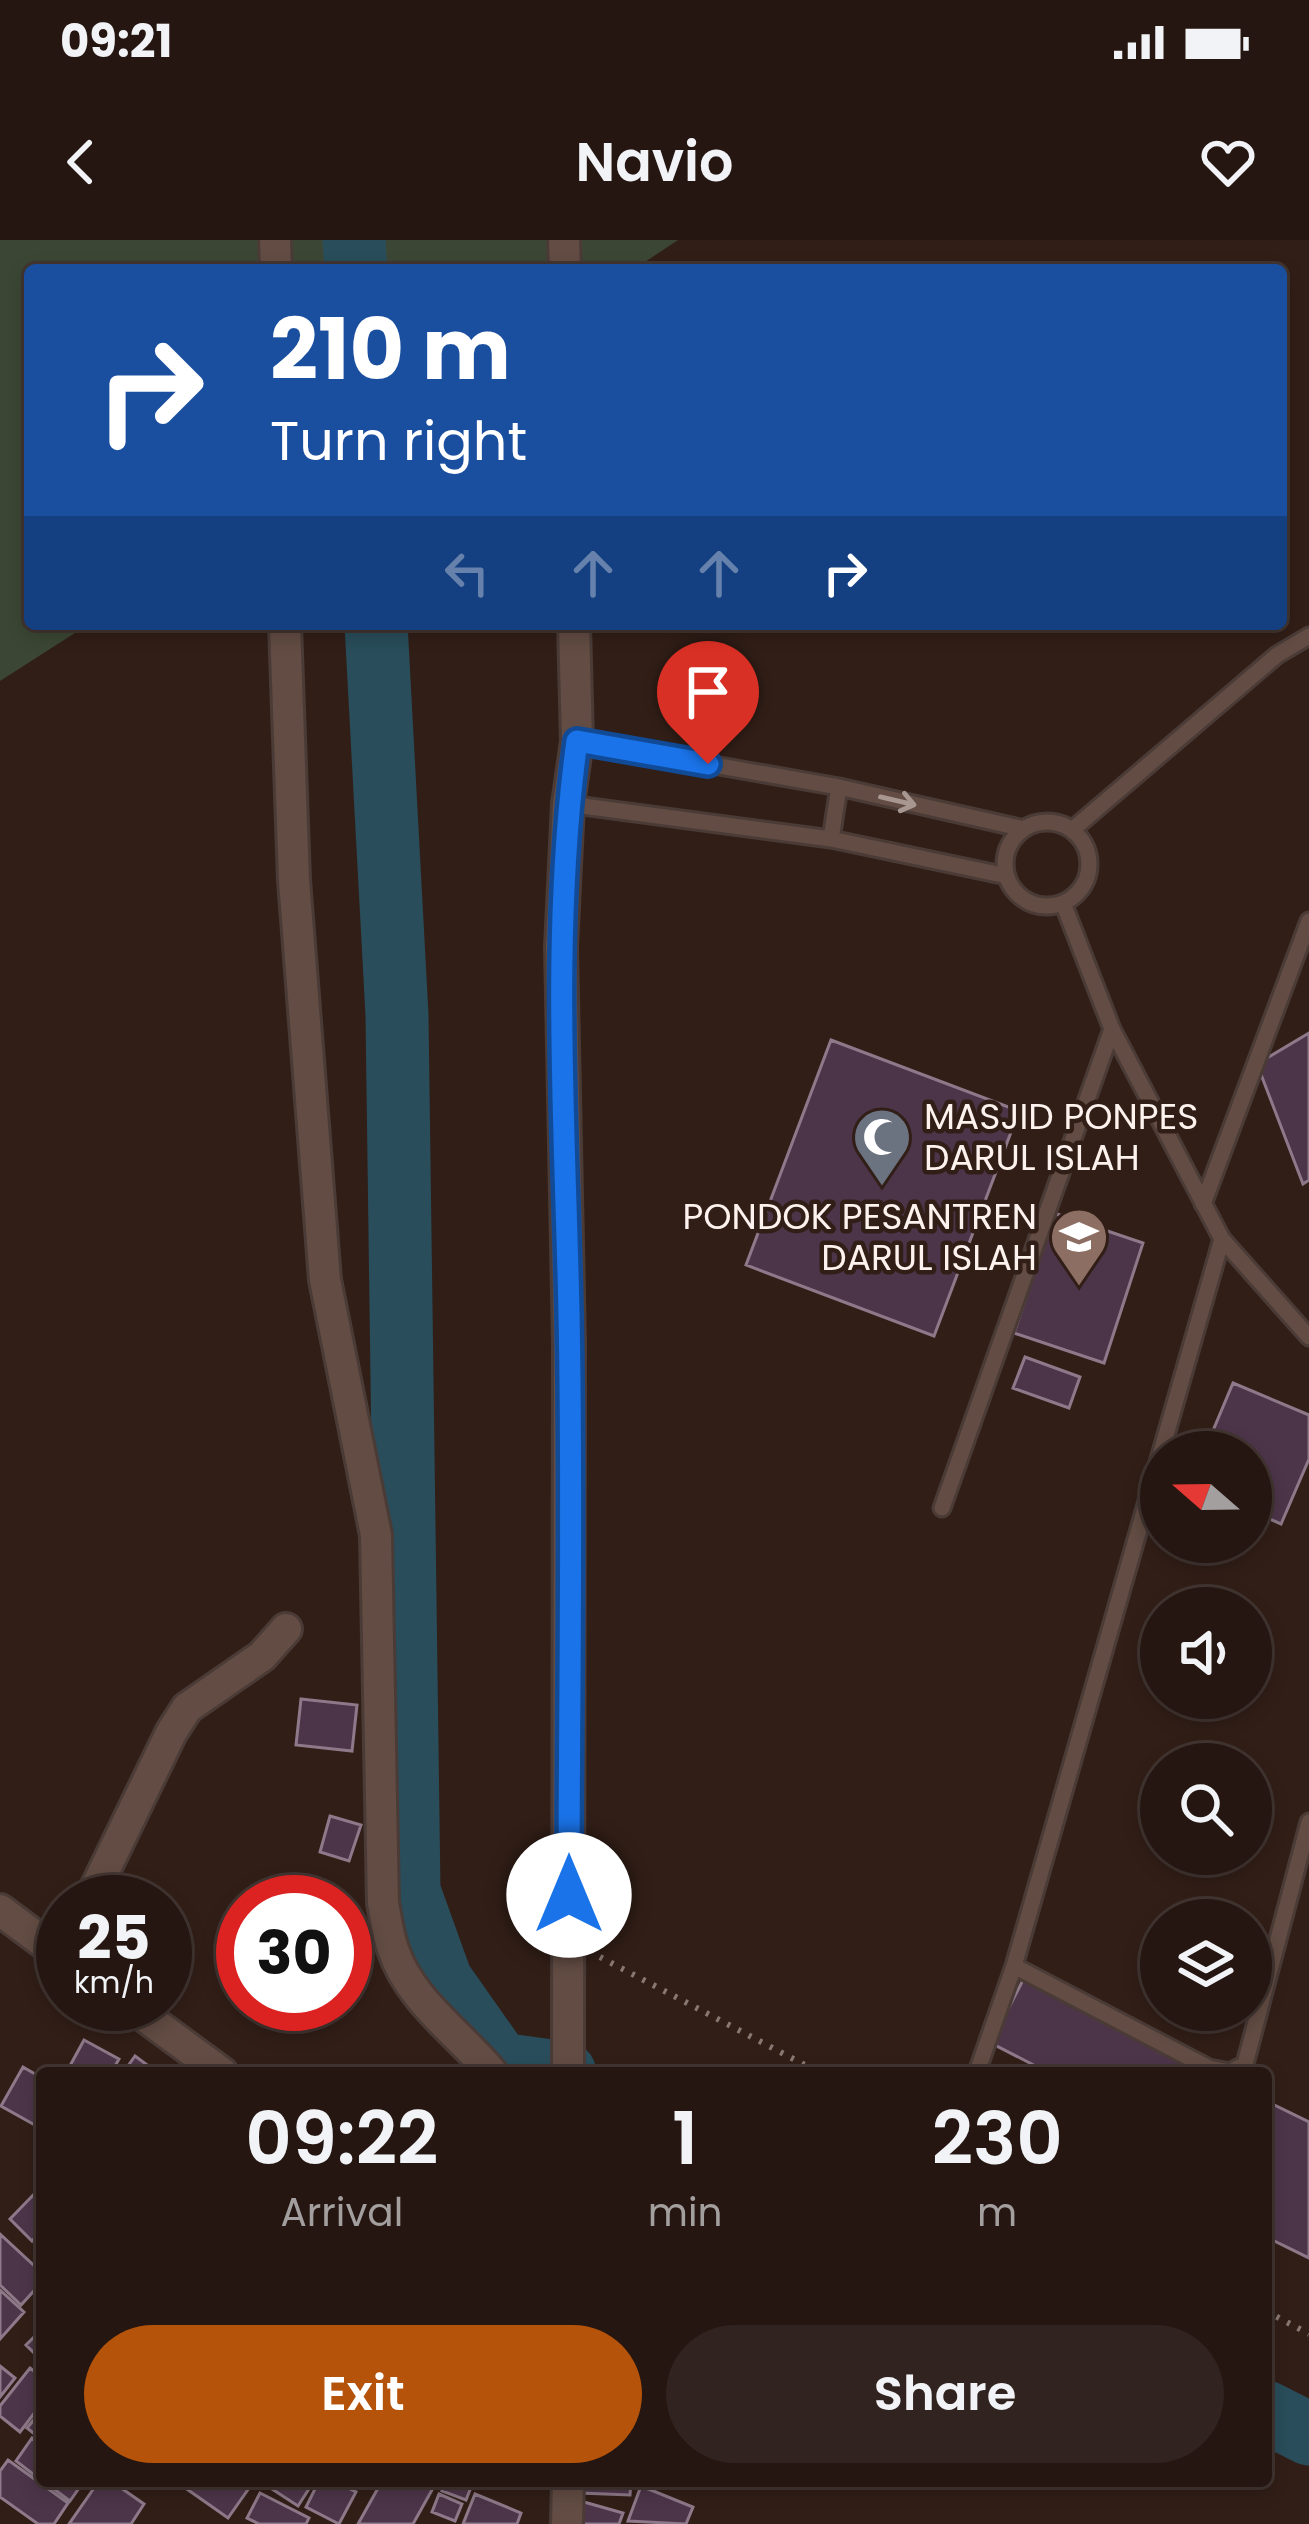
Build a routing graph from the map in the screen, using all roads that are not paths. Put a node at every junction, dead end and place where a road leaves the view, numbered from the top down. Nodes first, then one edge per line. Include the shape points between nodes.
1 (285, 630) edge
2 (574, 630) edge
3 (1309, 636) edge
4 (577, 741) junction
5 (839, 788) junction
6 (568, 804) junction
7 (1024, 829) junction
8 (1072, 830) junction
9 (831, 839) junction
10 (1007, 876) junction
11 (1063, 903) junction
12 (1309, 921) edge
13 (1112, 1029) junction
14 (1203, 1204) junction
15 (1222, 1239) junction
16 (1309, 1337) edge
17 (942, 1508) dead end
18 (286, 1629) dead end
19 (1309, 1822) edge
20 (102, 1875) edge
21 (0, 1910) edge
22 (36, 1936) edge
23 (1014, 1966) junction
24 (165, 2031) edge
25 (214, 2067) edge
26 (487, 2067) edge
27 (568, 2067) edge
28 (979, 2067) edge
29 (1206, 2067) edge
30 (1239, 2067) edge
31 (568, 2487) edge
32 (567, 2524) edge

1 - 26 street via 294,880 325,1280 376,1535 383,1904 393,1952 413,1986
2 - 4 street
3 - 8 lane
4 - 5 lane
4 - 6 street
5 -> 7 lane
5 - 9 lane
6 - 9 lane
6 - 27 street via 561,947
7 - 8 lane via 1049,822
7 - 10 lane via 1010,845
8 - 11 lane via 1089,865
9 - 10 lane
10 - 11 lane via 1034,904
11 - 13 lane
12 - 14 lane
13 - 14 lane
13 - 17 lane
14 - 15 lane
15 - 16 lane
15 - 23 lane
18 - 20 street via 187,1708
19 - 30 lane
21 - 22 street
23 - 28 lane
23 - 29 lane
24 - 25 street
31 - 32 street

